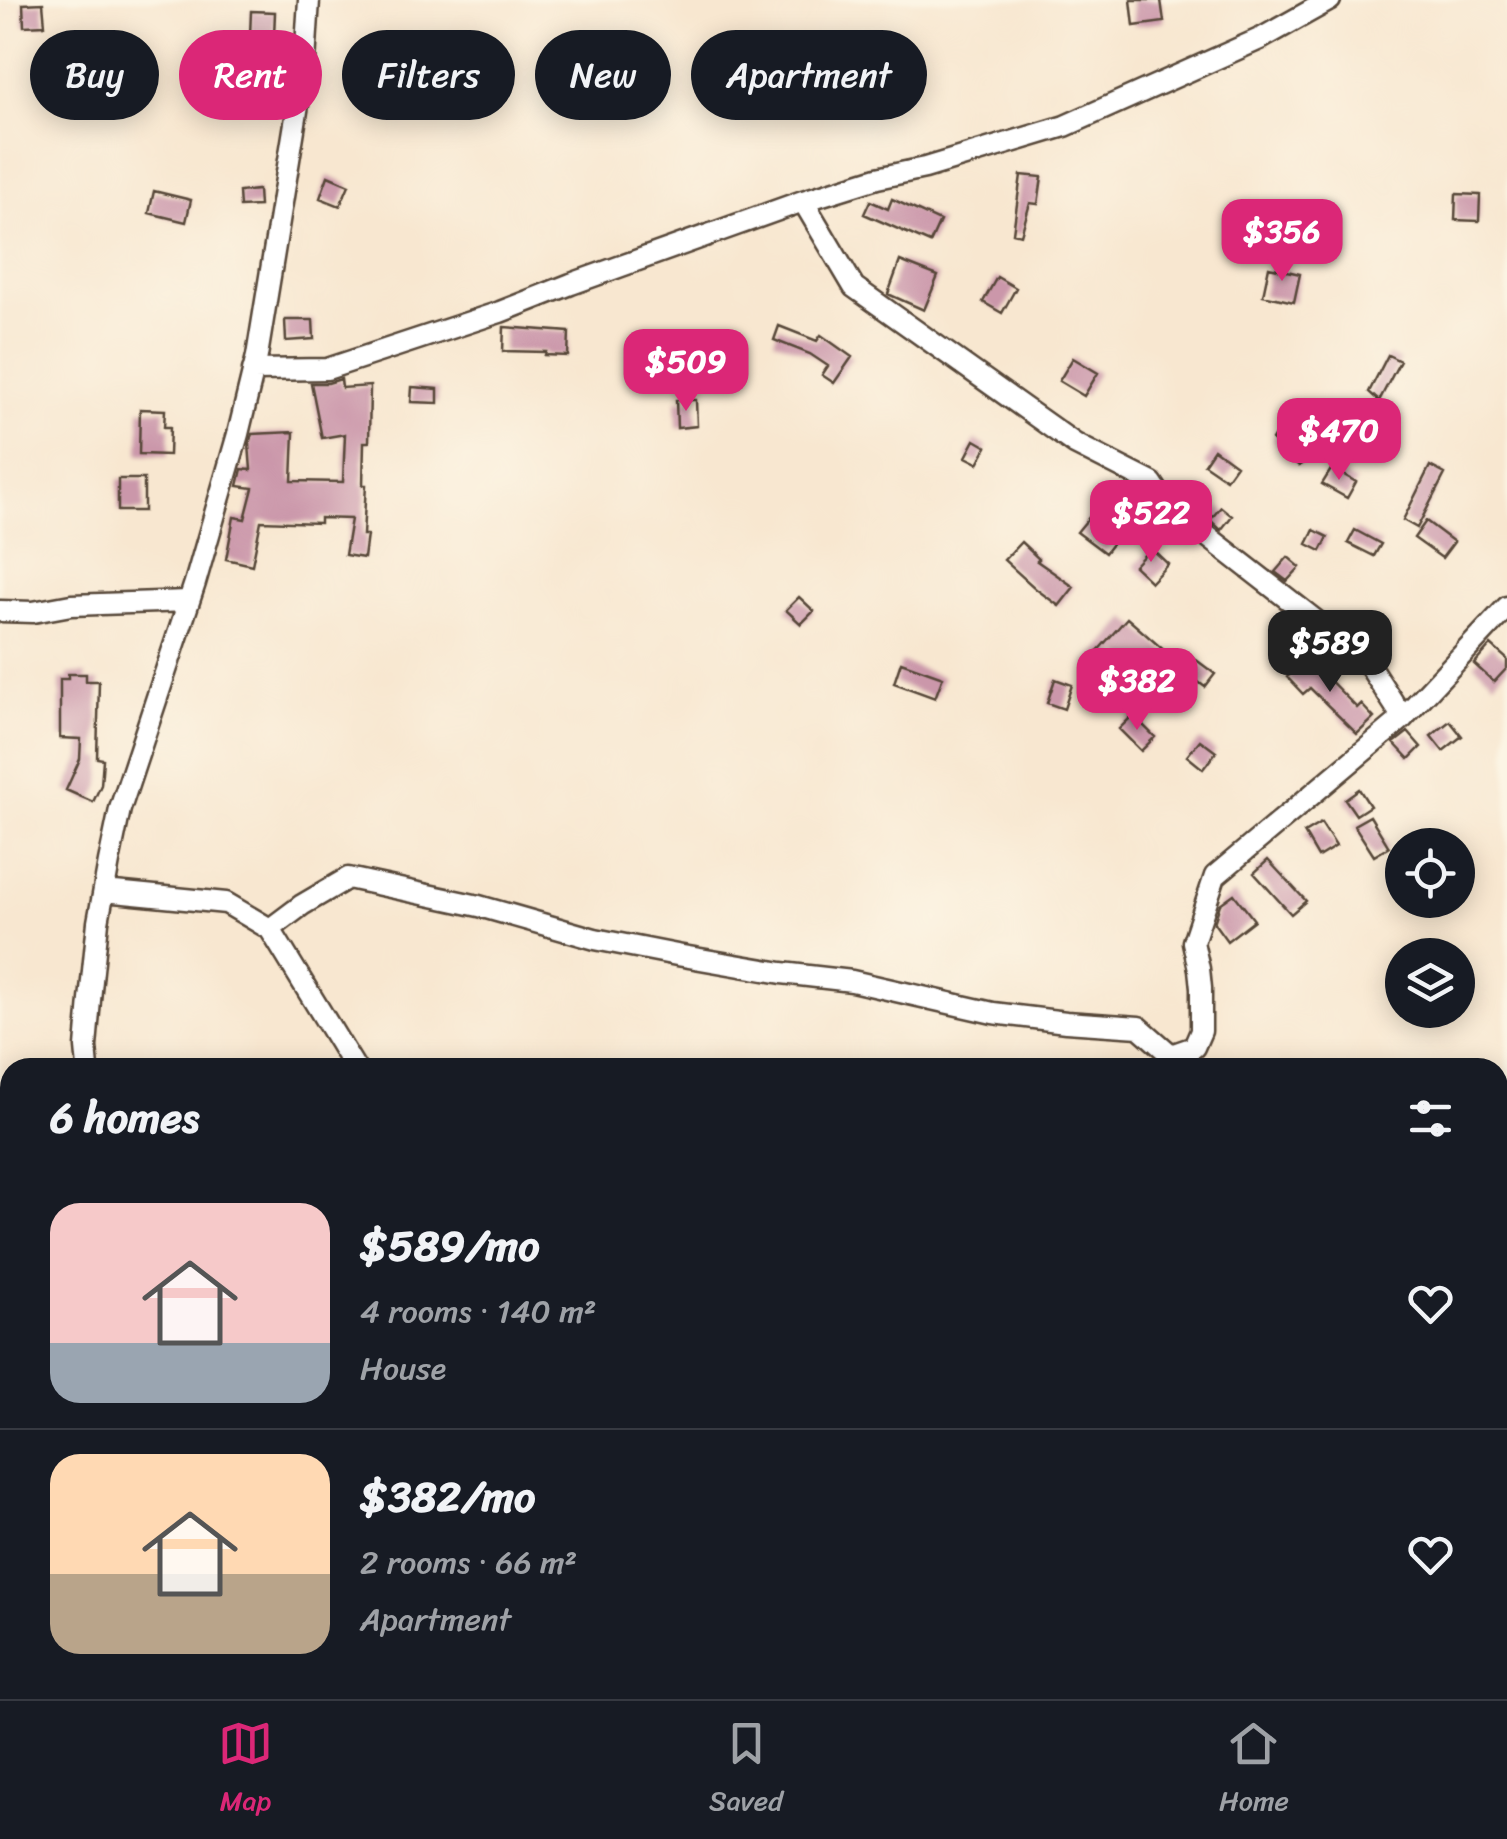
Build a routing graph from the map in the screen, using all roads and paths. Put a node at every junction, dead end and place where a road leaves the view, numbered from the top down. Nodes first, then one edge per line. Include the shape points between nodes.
1 (309, 0) edge
2 (1330, 0) edge
3 (803, 201) junction
4 (253, 370) junction
5 (189, 600) junction
6 (1507, 606) edge
7 (0, 611) edge
8 (1403, 718) junction
9 (104, 891) junction
10 (270, 928) junction
11 (87, 1058) edge
12 (349, 1058) edge

1 - 4 street via 306,62
2 - 3 street via 1262,38 1065,126
3 - 4 street via 327,369
3 - 8 street via 854,287 1075,444 1152,483 1166,504 1365,659
4 - 5 street
5 - 7 street
5 - 9 street via 120,809
6 - 8 street
8 - 10 street via 1215,876 1193,942 1201,1032 1194,1047 1171,1055 1140,1027 993,1013 852,980 677,956 348,878
9 - 10 street via 226,903
9 - 11 street
10 - 12 street

